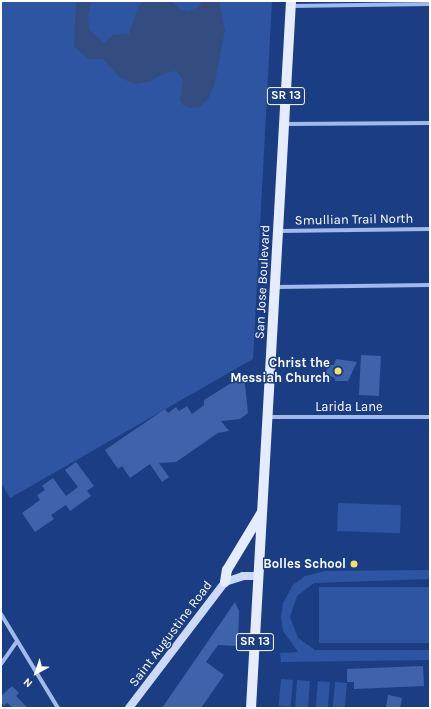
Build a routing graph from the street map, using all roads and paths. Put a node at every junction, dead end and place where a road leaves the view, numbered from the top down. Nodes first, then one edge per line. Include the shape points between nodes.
1 (291, 3) edge
2 (430, 4) edge
3 (430, 123) edge
4 (284, 124) junction
5 (430, 229) edge
6 (278, 231) junction
7 (430, 285) edge
8 (275, 287) junction
9 (268, 417) junction
10 (430, 417) edge
11 (263, 510) junction
12 (258, 576) junction
13 (226, 582) junction
14 (1, 614) edge
15 (18, 641) junction
16 (1, 664) edge
17 (58, 708) edge
18 (129, 708) edge
19 (251, 708) edge

1 - 2 street
1 - 4 main road, San Jose Boulevard / SR 13
3 - 4 street
4 - 6 main road, San Jose Boulevard / SR 13
5 - 6 street, Smullian Trail North
6 - 8 main road, San Jose Boulevard / SR 13
7 - 8 street
8 - 9 main road, San Jose Boulevard / SR 13
9 - 10 street, Larida Lane
9 - 11 main road, San Jose Boulevard / SR 13
11 - 12 main road, San Jose Boulevard / SR 13
11 - 13 main road via 227,570
12 - 13 main road, Saint Augustine Road via 243,576
12 - 19 main road, San Jose Boulevard / SR 13
13 - 18 main road, Saint Augustine Road
14 - 15 street
15 - 16 street
15 - 17 street

